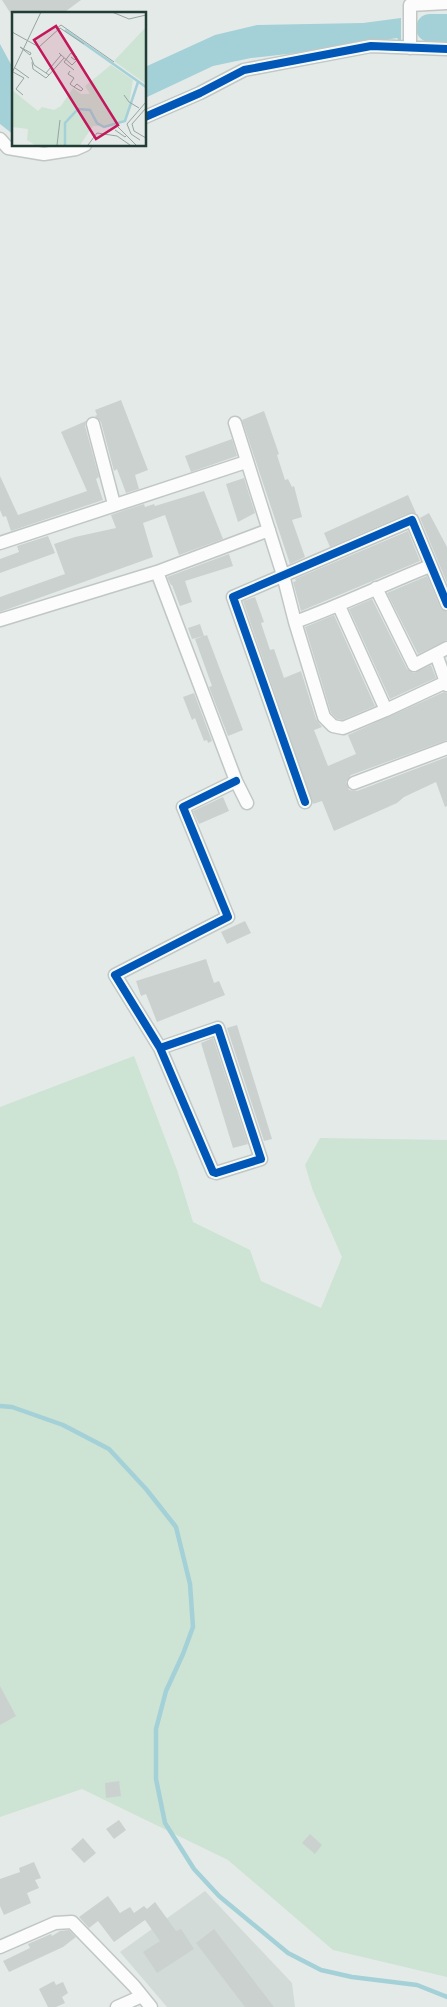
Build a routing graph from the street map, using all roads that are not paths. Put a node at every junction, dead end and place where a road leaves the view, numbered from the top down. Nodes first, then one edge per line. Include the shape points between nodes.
1 (447, 3) edge
2 (410, 48) junction
3 (447, 49) edge
4 (146, 117) edge
5 (0, 139) edge
6 (83, 146) edge
7 (234, 423) dead end
8 (93, 424) dead end
9 (246, 462) junction
10 (114, 504) junction
11 (269, 530) junction
12 (1, 539) edge
13 (430, 566) junction
14 (157, 572) junction
15 (284, 575) junction
16 (376, 588) junction
17 (447, 604) edge
18 (338, 606) junction
19 (0, 620) edge
20 (295, 622) junction
21 (441, 651) edge
22 (446, 684) edge
23 (386, 710) junction
24 (447, 748) edge
25 (236, 781) junction
26 (354, 783) dead end
27 (305, 802) dead end
28 (248, 803) dead end
29 (160, 1048) junction
30 (0, 1948) edge
31 (142, 1996) junction
32 (117, 2007) edge
33 (151, 2007) edge

1 - 2 street via 410,5
2 - 3 street
2 - 4 street via 371,46 244,70
5 - 6 street via 8,148 44,154
7 - 9 street
8 - 10 street
9 - 10 street
9 - 11 street
10 - 12 street
11 - 14 street
11 - 15 street
13 - 15 street via 412,520
13 - 16 street
13 - 17 street
14 - 19 street
14 - 25 street
15 - 20 street
15 - 27 street via 233,597
16 - 18 street
16 - 21 street via 414,665
18 - 20 street
18 - 23 street
20 - 23 street via 324,717 333,726 343,728
21 - 22 street
22 - 23 street
24 - 26 street
25 - 28 street
25 - 29 street via 183,807 228,917 115,975
29 - 29 street via 218,1028 261,1159 216,1174 213,1172
30 - 31 street via 55,1923 72,1922
31 - 32 street
31 - 33 street

